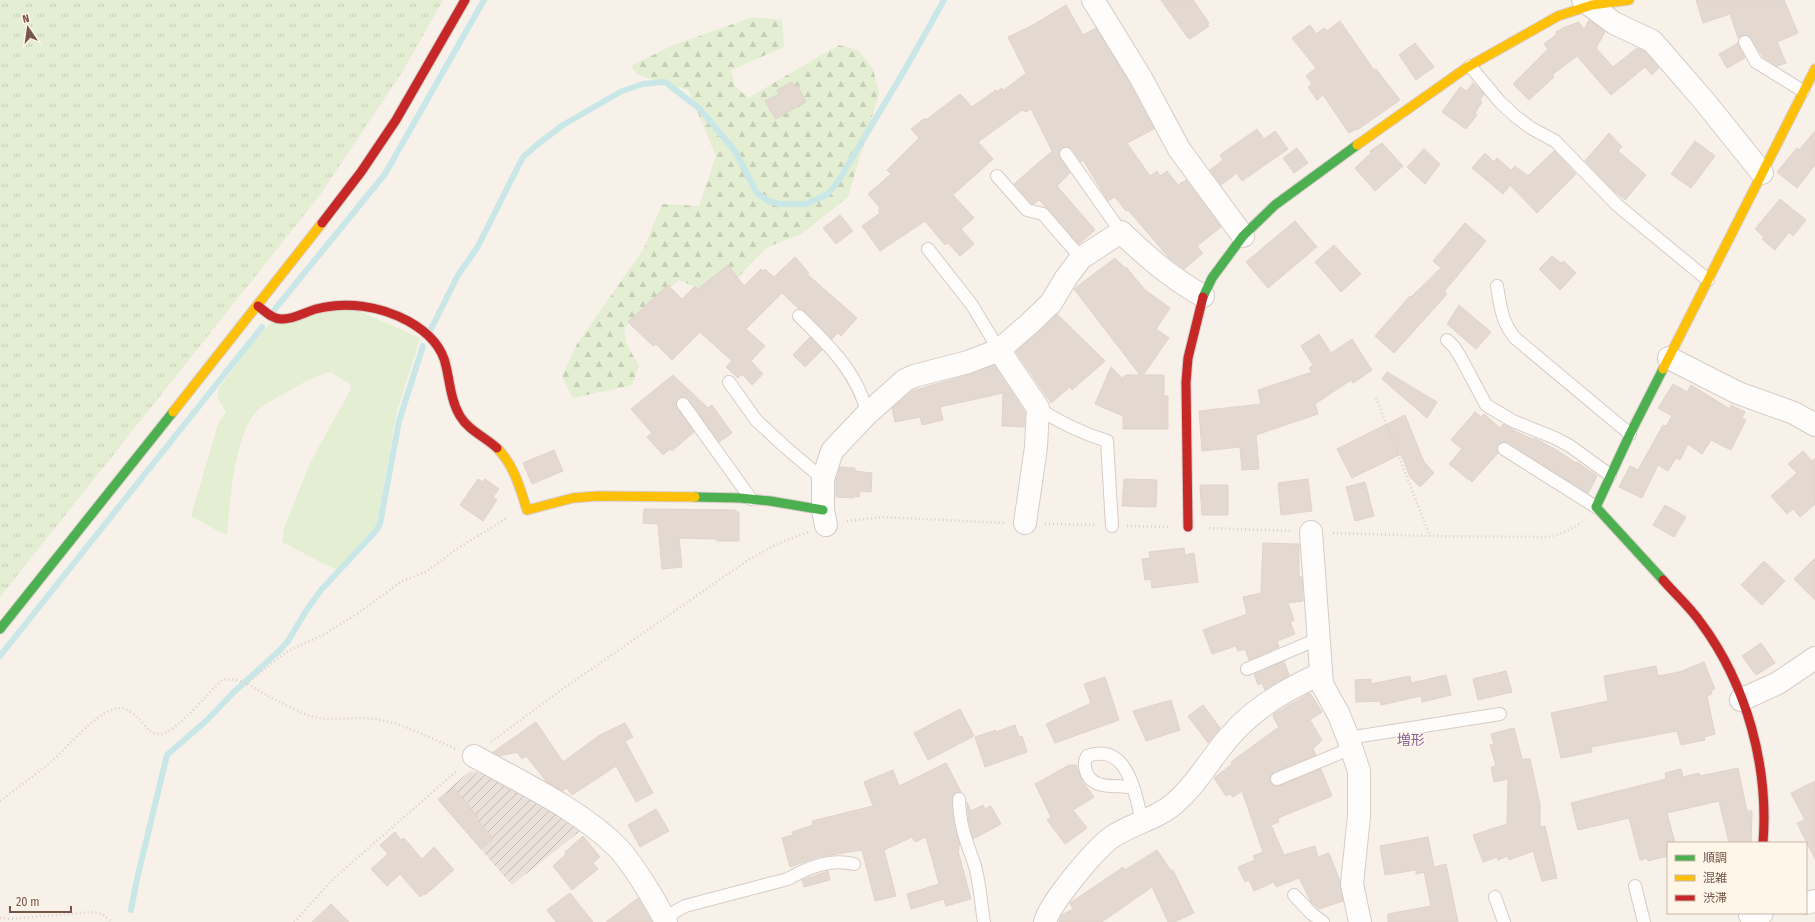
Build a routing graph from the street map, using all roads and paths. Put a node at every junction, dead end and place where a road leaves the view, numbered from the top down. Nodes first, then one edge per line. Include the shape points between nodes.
1 (465, 0) edge
2 (1092, 0) edge
3 (1629, 0) edge
4 (1588, 3) edge
5 (1745, 42) dead end
6 (1470, 66) junction
7 (1815, 69) edge
8 (1803, 91) junction
9 (1066, 154) dead end
10 (1762, 173) junction
11 (997, 176) dead end
12 (1120, 232) junction
13 (1242, 236) junction
14 (928, 249) dead end
15 (1081, 258) junction
16 (1708, 280) junction
17 (1497, 286) dead end
18 (1203, 296) junction
19 (258, 306) junction
20 (799, 316) dead end
21 (1447, 340) dead end
22 (998, 350) junction
23 (1669, 358) junction
24 (729, 382) dead end
25 (1376, 398) dead end
26 (683, 404) dead end
27 (1038, 408) junction
28 (868, 414) junction
29 (1815, 425) edge
30 (1630, 434) junction
31 (1504, 449) dead end
32 (1610, 475) junction
33 (823, 479) junction
34 (751, 499) junction
35 (1596, 507) junction
36 (527, 510) junction
37 (825, 518) junction
38 (1025, 524) junction
39 (1112, 526) junction
40 (1188, 527) junction
41 (1311, 532) junction
42 (1430, 536) junction
43 (0, 629) edge
44 (1318, 639) junction
45 (1815, 658) edge
46 (1247, 669) dead end
47 (1320, 674) junction
48 (246, 684) junction
49 (1741, 700) junction
50 (1500, 714) dead end
51 (1350, 743) junction
52 (474, 756) junction
53 (1277, 779) dead end
54 (1133, 788) dead end
55 (959, 800) dead end
56 (0, 801) edge
57 (1142, 821) junction
58 (1763, 842) edge
59 (854, 864) dead end
60 (1635, 886) dead end
61 (1294, 895) dead end
62 (1495, 897) dead end
63 (0, 918) edge
64 (9, 920) edge
65 (665, 920) edge
66 (112, 922) edge
67 (294, 922) edge
68 (984, 922) edge
69 (1045, 922) edge
70 (1323, 922) edge
71 (1360, 922) edge
72 (1504, 922) edge
73 (1644, 922) edge

1 - 19 street via 387,133
2 - 13 street via 1144,84 1179,149
3 - 4 street
4 - 6 street via 1558,16
4 - 10 street via 1614,23 1652,41 1706,102
5 - 8 lane via 1756,62
6 - 13 street via 1319,172 1275,205
6 - 16 lane via 1515,116 1555,141 1617,205
7 - 8 street
8 - 10 street
9 - 12 lane
10 - 16 street
11 - 15 lane via 1027,210 1043,214
12 - 15 street
12 - 18 street via 1160,268
13 - 18 street via 1212,278
14 - 22 lane via 972,305
15 - 22 street via 1052,303
16 - 23 street
17 - 30 lane via 1503,317 1515,338
18 - 40 street via 1189,352 1186,382
19 - 36 street via 278,319 290,319 339,304 372,308 391,313 432,339 437,344 445,363 460,418 478,435 490,441 507,459 513,468
19 - 43 street
20 - 28 lane via 853,378 865,400
21 - 32 lane via 1461,358 1486,405 1513,421 1570,446
22 - 27 street
22 - 28 street via 968,362 905,380
23 - 29 street via 1738,393 1794,413
23 - 30 street
24 - 33 lane via 756,420
25 - 42 path
26 - 34 lane
27 - 38 street via 1036,447
27 - 39 lane via 1058,422 1107,441
28 - 33 street via 832,451
30 - 32 street
31 - 35 lane
32 - 35 street
33 - 37 street
34 - 36 street via 598,496 573,498
34 - 37 street
35 - 42 path via 1573,528 1548,537
35 - 49 street via 1701,623
36 - 48 path via 480,534 426,572 402,581 323,635 286,652
37 - 38 path via 883,517
37 - 52 path via 748,560 557,693
38 - 39 path
39 - 40 path
40 - 41 path
41 - 42 path
41 - 44 street
44 - 46 lane
44 - 47 street
45 - 49 street via 1778,683
47 - 51 street via 1322,684 1339,715
47 - 57 street via 1292,687 1254,714 1231,735 1185,794 1174,804
48 - 52 path via 319,718 374,719 387,722
48 - 56 path via 230,678 222,680 173,728 162,734 154,734 126,710 115,709 108,712 95,720 52,761
49 - 58 street via 1760,759 1764,786
50 - 51 lane
51 - 53 lane
51 - 71 street via 1360,790 1352,884
52 - 65 street via 575,814 618,848
52 - 67 path via 334,878
54 - 57 lane
55 - 68 lane via 960,820 975,867
57 - 69 street via 1111,838 1094,854 1049,911
59 - 65 lane via 845,861 822,864 801,871 788,879 685,906
60 - 73 lane
61 - 70 lane
62 - 72 lane
63 - 64 path
64 - 66 path via 93,912 102,914

